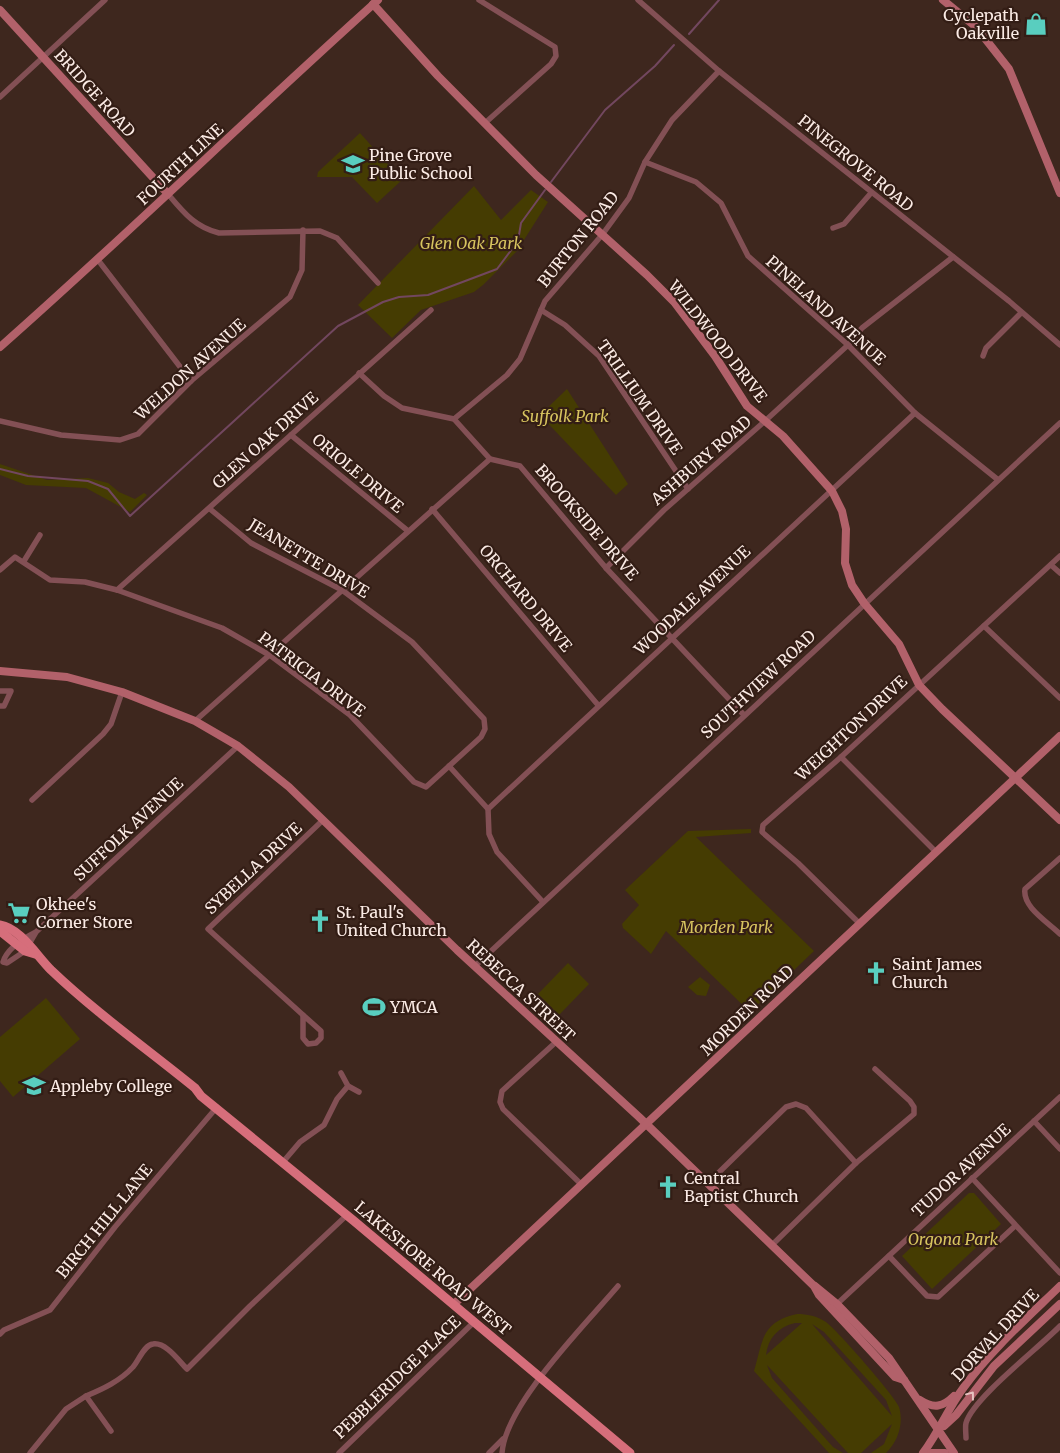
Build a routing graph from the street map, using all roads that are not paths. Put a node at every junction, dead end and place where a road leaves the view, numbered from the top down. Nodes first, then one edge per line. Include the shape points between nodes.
1 (104, 0) edge
2 (479, 0) edge
3 (638, 0) edge
4 (944, 0) edge
5 (375, 2) edge
6 (0, 10) edge
7 (44, 57) junction
8 (719, 71) junction
9 (0, 97) edge
10 (485, 123) junction
11 (645, 162) junction
12 (871, 193) junction
13 (1060, 193) edge
14 (168, 194) junction
15 (833, 228) dead end
16 (303, 230) junction
17 (602, 235) junction
18 (953, 258) junction
19 (98, 260) junction
20 (378, 283) dead end
21 (431, 310) dead end
22 (540, 310) junction
23 (1021, 313) junction
24 (848, 345) junction
25 (1060, 345) edge
26 (0, 347) edge
27 (983, 356) dead end
28 (359, 373) junction
29 (191, 381) junction
30 (915, 412) junction
31 (454, 419) junction
32 (0, 421) edge
33 (766, 421) junction
34 (1060, 423) edge
35 (291, 435) junction
36 (490, 459) junction
37 (997, 479) junction
38 (688, 489) junction
39 (832, 491) junction
40 (210, 509) junction
41 (432, 509) junction
42 (408, 531) junction
43 (40, 535) dead end
44 (1060, 556) edge
45 (24, 561) junction
46 (1051, 564) junction
47 (606, 568) junction
48 (0, 570) edge
49 (1060, 573) edge
50 (117, 590) junction
51 (342, 590) junction
52 (864, 603) junction
53 (984, 626) junction
54 (672, 638) junction
55 (271, 656) junction
56 (0, 671) edge
57 (918, 684) junction
58 (0, 691) edge
59 (122, 692) junction
60 (1060, 698) edge
61 (598, 705) junction
62 (0, 706) edge
63 (744, 715) junction
64 (195, 721) junction
65 (1060, 736) edge
66 (238, 746) junction
67 (841, 757) junction
68 (449, 766) junction
69 (1014, 778) junction
70 (32, 800) dead end
71 (488, 809) junction
72 (1060, 820) edge
73 (322, 821) junction
74 (935, 851) junction
75 (1060, 858) edge
76 (543, 902) junction
77 (859, 922) junction
78 (0, 925) edge
79 (0, 931) edge
80 (36, 932) junction
81 (1060, 934) edge
82 (20, 942) junction
83 (28, 948) junction
84 (475, 966) junction
85 (304, 1015) junction
86 (556, 1042) junction
87 (875, 1069) dead end
88 (341, 1073) dead end
89 (348, 1086) junction
90 (359, 1092) dead end
91 (1060, 1097) edge
92 (217, 1107) junction
93 (1034, 1121) junction
94 (646, 1124) junction
95 (1060, 1149) edge
96 (283, 1162) junction
97 (856, 1163) junction
98 (972, 1178) junction
99 (707, 1184) junction
100 (582, 1185) junction
101 (347, 1215) junction
102 (1015, 1226) junction
103 (772, 1245) junction
104 (889, 1256) junction
105 (1060, 1273) edge
106 (618, 1286) dead end
107 (815, 1286) junction
108 (1060, 1286) edge
109 (454, 1304) junction
110 (837, 1304) junction
111 (1060, 1304) edge
112 (474, 1322) junction
113 (1060, 1326) edge
114 (1, 1330) edge
115 (540, 1379) junction
116 (904, 1380) junction
117 (964, 1386) junction
118 (914, 1395) junction
119 (86, 1396) junction
120 (111, 1431) dead end
121 (939, 1431) junction
122 (966, 1438) dead end
123 (503, 1439) junction
124 (30, 1453) edge
125 (339, 1453) edge
126 (489, 1453) edge
127 (502, 1453) edge
128 (630, 1453) edge
129 (923, 1453) edge
130 (931, 1453) edge
131 (945, 1453) edge
132 (954, 1453) edge

1 - 7 street
2 - 10 street via 555,47 556,56
3 - 8 street, PINEGROVE ROAD
4 - 13 street via 976,27 1009,69
5 - 10 street, WILDWOOD DRIVE via 438,76
5 - 14 street, FOURTH LINE
6 - 7 street, BRIDGE ROAD
7 - 9 street
7 - 14 street, BRIDGE ROAD
8 - 11 street, BURTON ROAD via 672,120
8 - 12 street, PINEGROVE ROAD
10 - 17 street, WILDWOOD DRIVE
11 - 17 street, BURTON ROAD via 629,198
11 - 24 street, PINELAND AVENUE via 696,182 721,203 748,256
12 - 15 street via 844,224
12 - 18 street, PINEGROVE ROAD
14 - 16 street via 191,221 204,229 219,233
14 - 19 street, FOURTH LINE
16 - 20 street via 320,231 337,238
16 - 29 street, WELDON AVENUE via 302,270 290,297
17 - 22 street, BURTON ROAD
17 - 33 street, WILDWOOD DRIVE via 675,303 747,406
18 - 23 street, PINEGROVE ROAD
18 - 24 street, ASHBURY ROAD via 862,328
19 - 26 street, FOURTH LINE
19 - 29 street
21 - 28 street, GLEN OAK DRIVE
22 - 31 street, BURTON ROAD via 520,359 507,375
22 - 38 street, TRILLIUM DRIVE via 565,325 599,356
23 - 25 street, PINEGROVE ROAD
23 - 27 street via 986,348
24 - 30 street, PINELAND AVENUE
24 - 33 street, ASHBURY ROAD
28 - 31 street via 402,408
28 - 35 street, GLEN OAK DRIVE
29 - 32 street, WELDON AVENUE via 138,434 120,440 61,435
30 - 37 street, PINELAND AVENUE
30 - 39 street, WOODALE AVENUE
31 - 36 street
33 - 38 street, ASHBURY ROAD
33 - 39 street, WILDWOOD DRIVE
34 - 37 street, SOUTHVIEW ROAD
35 - 40 street, GLEN OAK DRIVE
35 - 42 street, ORIOLE DRIVE
36 - 41 street
36 - 47 street, BROOKSIDE DRIVE via 520,466
37 - 52 street, SOUTHVIEW ROAD
38 - 47 street, ASHBURY ROAD
39 - 52 street, WILDWOOD DRIVE via 846,529 845,563 852,585
39 - 54 street, WOODALE AVENUE
40 - 50 street, GLEN OAK DRIVE
40 - 51 street, JEANETTE DRIVE via 251,543
41 - 42 street
41 - 61 street, ORCHARD DRIVE
42 - 51 street
43 - 45 street
44 - 46 street, WEIGHTON DRIVE
45 - 48 street via 15,557
45 - 50 street, PATRICIA DRIVE via 50,580 85,582
46 - 49 street
46 - 53 street, WEIGHTON DRIVE
47 - 54 street, BROOKSIDE DRIVE
50 - 55 street, PATRICIA DRIVE via 222,628
51 - 55 street
51 - 68 street, JEANETTE DRIVE via 412,642 484,720 485,729 481,737
52 - 57 street, WILDWOOD DRIVE via 899,644
52 - 63 street, SOUTHVIEW ROAD
53 - 57 street, WEIGHTON DRIVE
53 - 60 street
54 - 61 street, WOODALE AVENUE
54 - 63 street, BROOKSIDE DRIVE
55 - 64 street
55 - 68 street, PATRICIA DRIVE via 350,715 414,782 426,787
56 - 59 street, REBECCA STREET via 67,677
57 - 67 street, WEIGHTON DRIVE
57 - 69 street, WILDWOOD DRIVE
58 - 62 street via 11,691 4,706
59 - 64 street, REBECCA STREET
59 - 70 street via 111,724 103,734
61 - 71 street, WOODALE AVENUE
63 - 76 street, SOUTHVIEW ROAD
64 - 66 street, REBECCA STREET
65 - 69 street, MORDEN ROAD
66 - 73 street, REBECCA STREET via 289,787
66 - 80 street, SUFFOLK AVENUE
67 - 74 street
67 - 77 street, WEIGHTON DRIVE via 763,825 762,832
68 - 71 street
69 - 72 street, WILDWOOD DRIVE
69 - 74 street, MORDEN ROAD
71 - 76 street via 489,834 497,852
73 - 84 street, REBECCA STREET
73 - 85 street, SYBELLA DRIVE via 208,929
74 - 77 street, MORDEN ROAD
75 - 81 street via 1025,889 1024,895 1027,903
76 - 84 street, SOUTHVIEW ROAD
77 - 94 street, MORDEN ROAD
78 - 82 main road, LAKESHORE ROAD WEST
79 - 82 main road, LAKESHORE ROAD WEST
80 - 82 street, SUFFOLK AVENUE
80 - 83 street, SUFFOLK AVENUE
82 - 83 main road, LAKESHORE ROAD WEST
82 - 83 street via 3,962
83 - 92 main road, LAKESHORE ROAD WEST via 63,982
84 - 86 street, REBECCA STREET
85 - 85 street, SYBELLA DRIVE via 320,1031 321,1038 316,1043 308,1044 303,1038
86 - 94 street, REBECCA STREET
86 - 100 street via 502,1091 500,1102 503,1109
87 - 97 street via 910,1101 914,1114
88 - 89 street
89 - 90 street
89 - 96 street via 337,1099 324,1125 300,1142
91 - 93 street, TUDOR AVENUE
92 - 96 main road, LAKESHORE ROAD WEST
92 - 114 street, BIRCH HILL LANE via 115,1227 50,1310
93 - 95 street
93 - 98 street, TUDOR AVENUE
94 - 99 street, REBECCA STREET
94 - 100 street, MORDEN ROAD
96 - 101 main road, LAKESHORE ROAD WEST
97 - 99 street via 806,1108 796,1104 786,1107
97 - 103 street
98 - 102 street
98 - 104 street, TUDOR AVENUE
99 - 103 street, REBECCA STREET
100 - 109 street, MORDEN ROAD
101 - 109 main road, LAKESHORE ROAD WEST
101 - 119 street via 187,1369 163,1346 153,1344 121,1378
102 - 104 street via 938,1297 927,1296
102 - 105 street
103 - 107 street, REBECCA STREET
104 - 110 street, TUDOR AVENUE
106 - 115 street
107 - 110 street, REBECCA STREET
107 - 116 street, REBECCA STREET via 895,1377
108 - 117 street, DORVAL DRIVE
109 - 112 main road, LAKESHORE ROAD WEST
110 - 116 street, REBECCA STREET via 889,1358
121 -> 111 street, DORVAL DRIVE via 956,1415 994,1366
112 - 115 main road, LAKESHORE ROAD WEST
112 - 125 street, PEBBLERIDGE PLACE
113 - 122 street via 980,1403 966,1422
115 - 123 street via 519,1406
115 - 128 main road, LAKESHORE ROAD WEST
116 - 118 street, REBECCA STREET
117 - 118 street via 940,1406 929,1405
117 - 121 street, DORVAL DRIVE
118 - 121 street, REBECCA STREET
119 - 120 street
119 - 124 street via 66,1409
121 - 129 street, DORVAL DRIVE
121 - 132 street, REBECCA STREET
123 - 126 street
123 - 127 street
130 - 131 street

